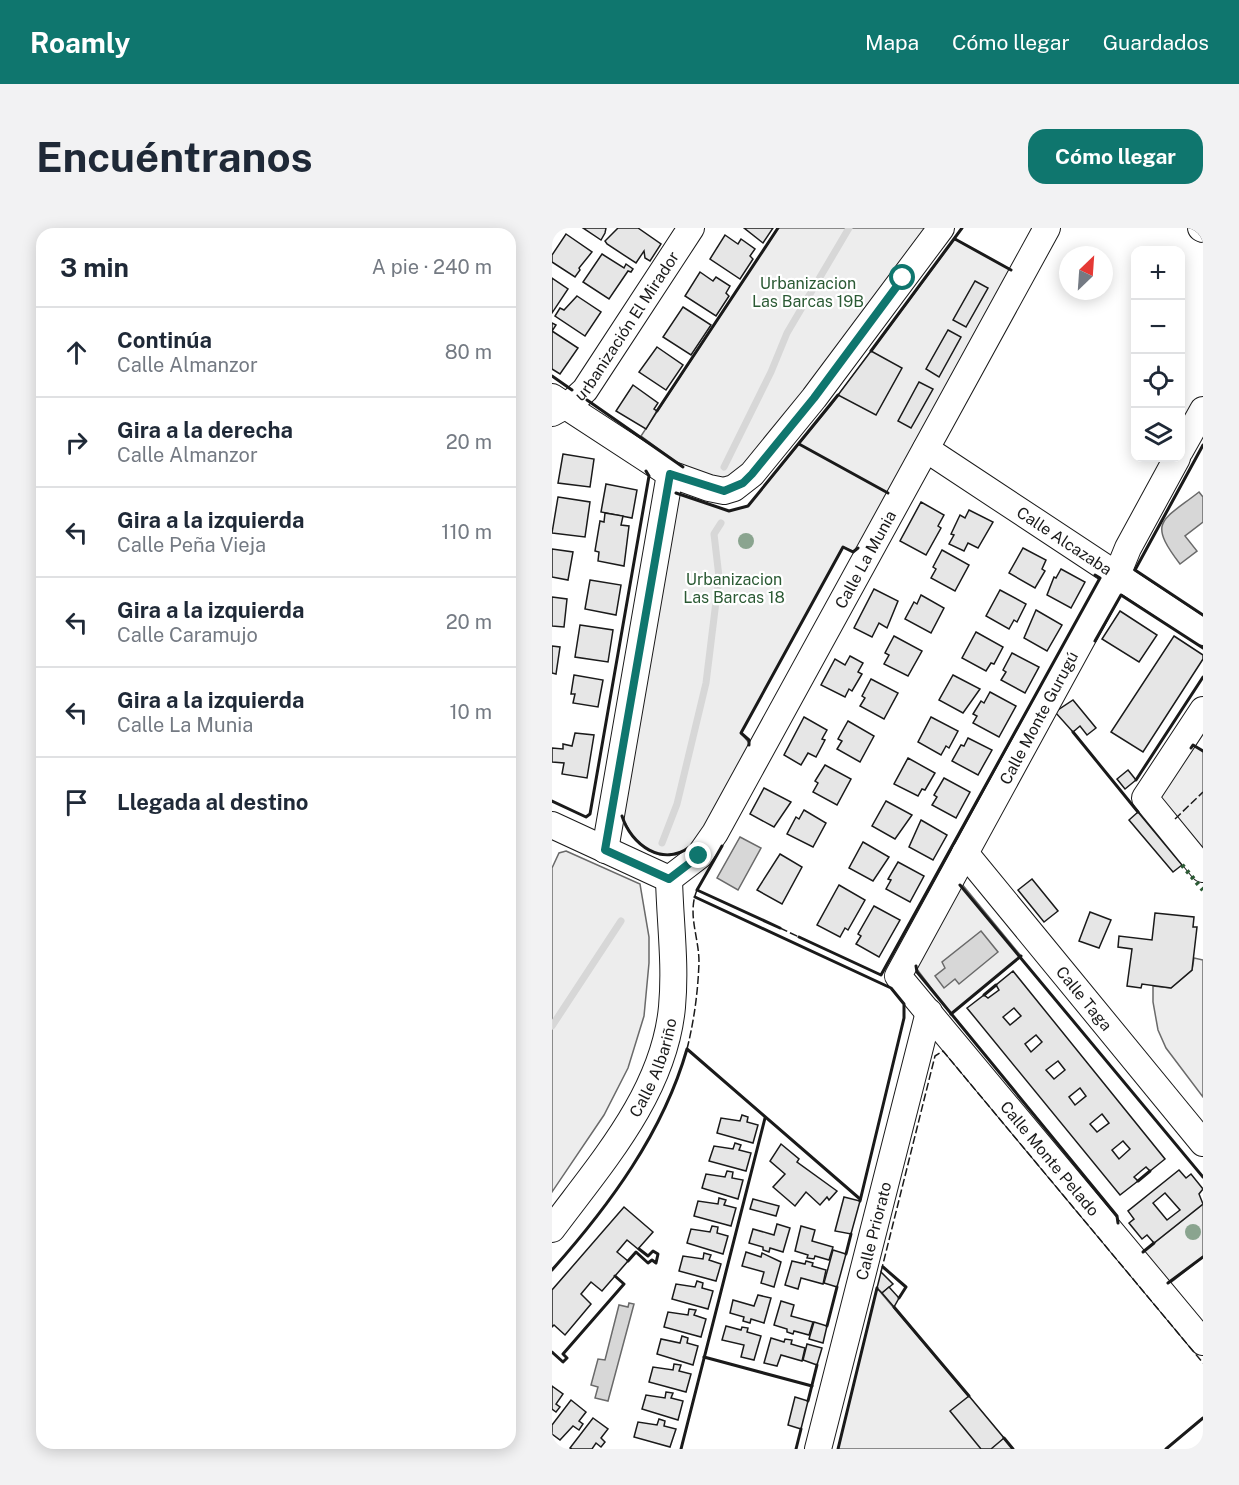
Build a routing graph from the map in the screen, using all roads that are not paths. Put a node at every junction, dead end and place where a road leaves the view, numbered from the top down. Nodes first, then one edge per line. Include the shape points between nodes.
1 (691, 228) edge
2 (940, 228) edge
3 (1047, 228) edge
4 (556, 405) edge
5 (1203, 410) edge
6 (1185, 442) edge
7 (926, 449) junction
8 (1175, 462) edge
9 (670, 474) junction
10 (1117, 575) junction
11 (1203, 632) edge
12 (1203, 710) edge
13 (552, 825) edge
14 (605, 850) junction
15 (965, 853) junction
16 (1203, 868) edge
17 (669, 879) junction
18 (898, 976) joint
19 (928, 1012) junction
20 (1203, 1143) edge
21 (552, 1229) edge
22 (1203, 1342) edge
23 (818, 1449) edge

1 - 4 street, urbanización El Mirador via 585,390
2 - 9 street via 814,398 743,483 724,491
3 - 7 street, Calle La Munia
4 - 9 street
5 - 6 street
7 - 10 street, Calle Alcazaba
7 - 17 street, Calle La Munia via 715,833 699,856
8 - 10 street, Calle Monte Gurugú
9 - 14 street
10 - 11 street, Calle Alcazaba
10 - 15 street, Calle Monte Gurugú
12 - 16 street via 1145,798
13 - 14 street
14 - 17 street
15 - 18 street, Calle Monte Gurugú
15 - 20 street, Calle Taga
17 - 21 street, Calle Albariño via 674,968 672,1009 664,1043 631,1119
18 - 19 street, Calle Monte Pelado
19 - 22 street, Calle Monte Pelado
19 - 23 street, Calle Priorato

